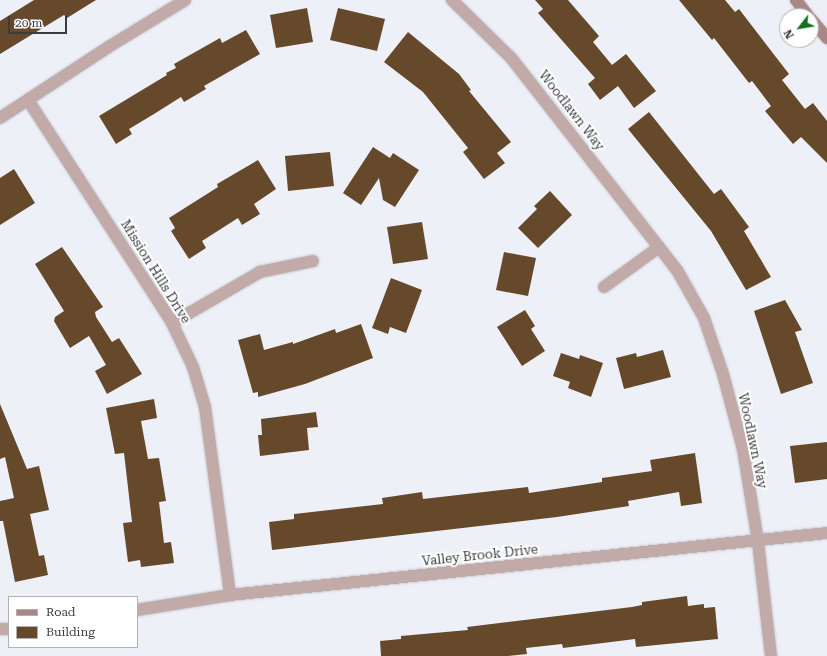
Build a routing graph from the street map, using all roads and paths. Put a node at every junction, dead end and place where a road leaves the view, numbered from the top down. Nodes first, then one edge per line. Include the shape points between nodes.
1 (185, 0) edge
2 (452, 0) edge
3 (819, 28) edge
4 (827, 38) edge
5 (28, 100) junction
6 (0, 118) edge
7 (659, 247) junction
8 (313, 261) dead end
9 (604, 287) dead end
10 (172, 323) junction
11 (827, 533) edge
12 (758, 542) junction
13 (230, 595) junction
14 (138, 610) edge
15 (771, 656) edge

1 - 5 street
2 - 7 street, Woodlawn Way via 512,59
3 - 4 street
5 - 6 street
5 - 10 street, Mission Hills Drive
7 - 9 street
7 - 12 street, Woodlawn Way via 677,270 704,318 743,449
8 - 10 street via 260,272
10 - 13 street, Mission Hills Drive via 193,367 205,407
11 - 12 street, Valley Brook Drive
12 - 13 street, Valley Brook Drive
12 - 15 street, Woodlawn Way
13 - 14 street, Valley Brook Drive

